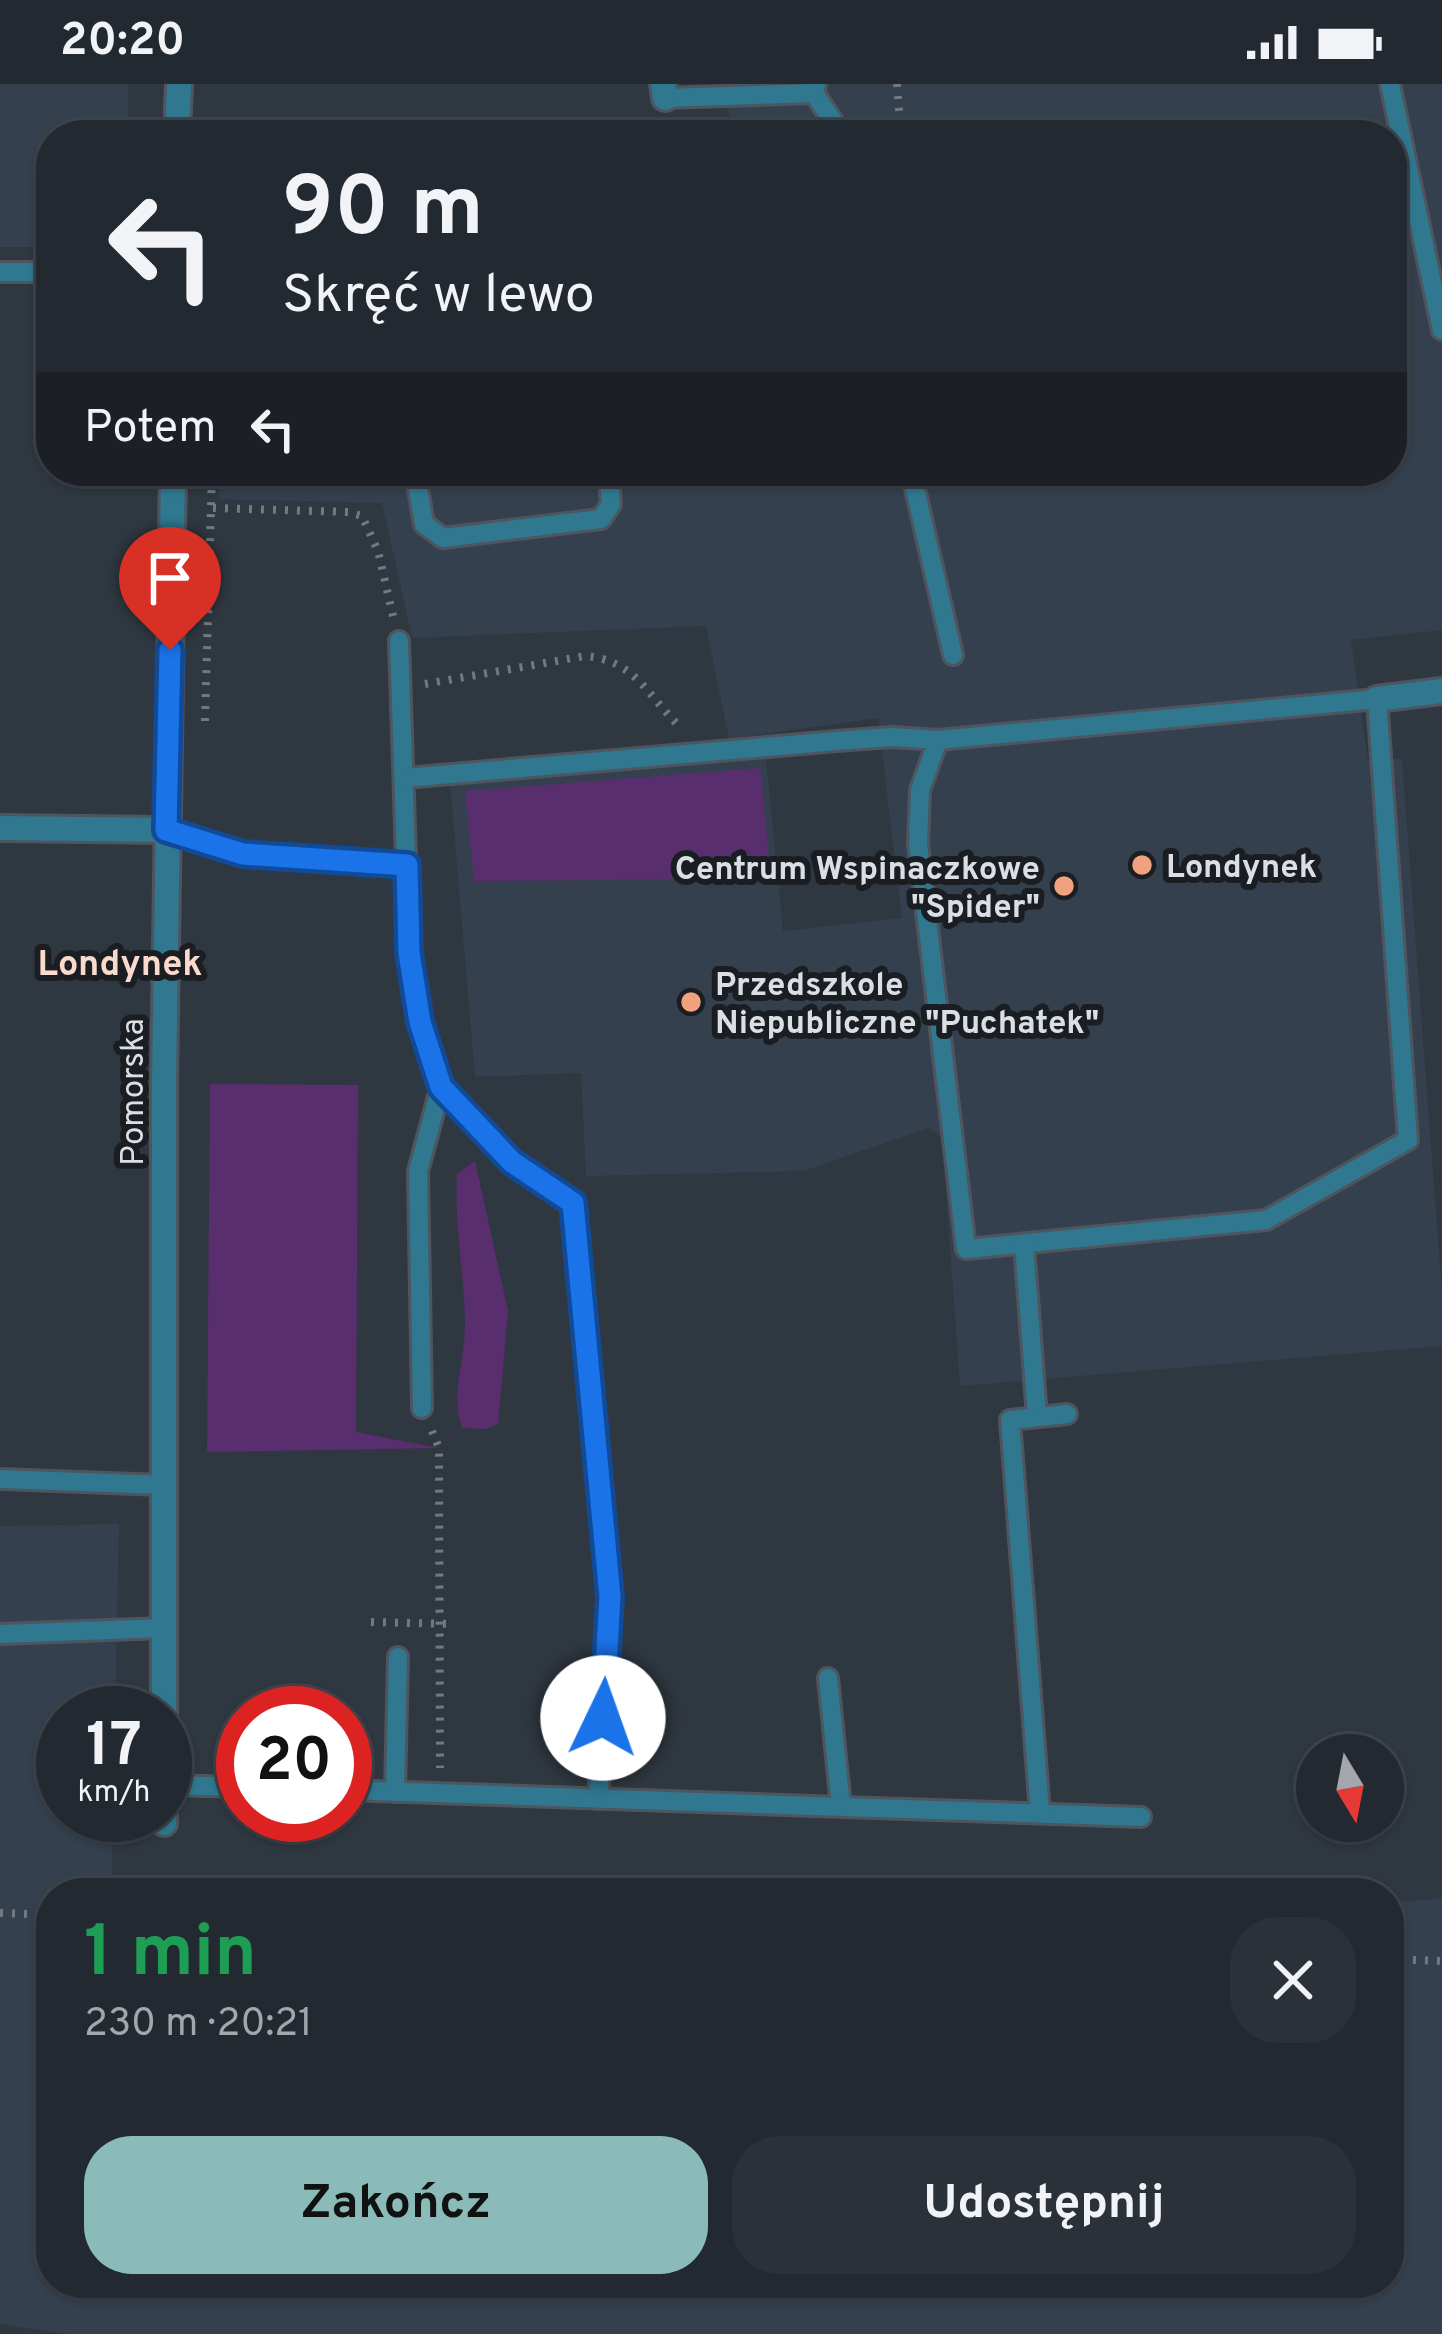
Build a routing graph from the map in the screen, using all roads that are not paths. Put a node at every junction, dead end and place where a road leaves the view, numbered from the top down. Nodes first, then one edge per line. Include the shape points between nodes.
1 (179, 84) edge
2 (1390, 84) edge
3 (815, 88) edge
4 (664, 91) edge
5 (178, 120) edge
6 (833, 120) edge
7 (1398, 120) edge
8 (1407, 164) edge
9 (0, 272) edge
10 (36, 272) edge
11 (1442, 330) edge
12 (173, 486) edge
13 (418, 486) edge
14 (609, 486) edge
15 (914, 486) edge
16 (399, 641) road end
17 (953, 656) dead end
18 (1442, 692) edge
19 (1377, 699) junction
20 (938, 740) junction
21 (406, 778) junction
22 (0, 828) edge
23 (166, 830) junction
24 (407, 865) junction
25 (441, 1087) junction
26 (1024, 1244) junction
27 (422, 1408) dead end
28 (1067, 1414) dead end
29 (1037, 1418) junction
30 (0, 1479) edge
31 (163, 1485) junction
32 (164, 1628) junction
33 (0, 1634) edge
34 (398, 1657) dead end
35 (828, 1678) dead end
36 (164, 1686) edge
37 (372, 1791) edge
38 (394, 1792) junction
39 (598, 1798) junction
40 (841, 1806) junction
41 (1040, 1813) junction
42 (1141, 1816) dead end

1 - 5 street
2 - 7 lane
3 - 4 lane
3 - 6 lane
8 - 11 lane
9 - 10 lane
12 - 23 street, Pomorska
13 - 14 lane via 424,524 443,538 601,519
15 - 17 lane
16 - 21 lane
18 - 19 street
19 - 20 lane
19 - 26 lane via 1408,1140 1266,1220
20 - 21 lane via 892,737
20 - 26 lane via 920,790 918,844 966,1249
21 - 24 lane
22 - 23 street
23 - 24 lane via 243,854
23 - 31 street, Pomorska
24 - 25 lane via 409,953
25 - 27 lane via 418,1171
25 - 39 lane via 512,1162 573,1203 610,1597
26 - 29 lane
28 - 29 lane
29 - 41 lane via 1010,1420
30 - 31 lane
31 - 32 street, Pomorska
32 - 33 lane
32 - 36 street, Pomorska
34 - 38 lane
35 - 40 lane
37 - 38 lane
38 - 39 lane
39 - 40 lane
40 - 41 lane
41 - 42 lane

